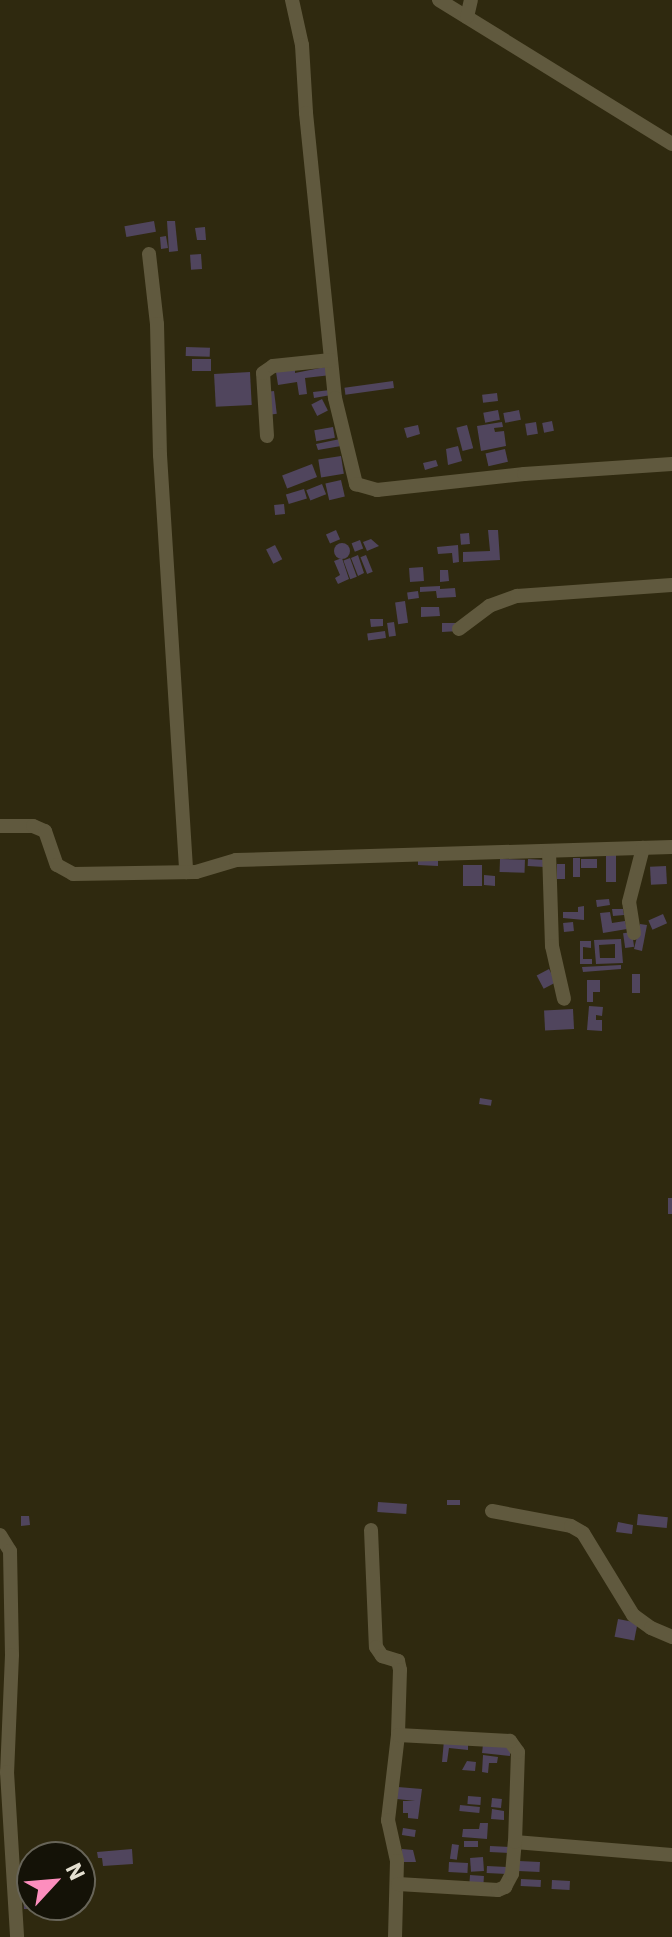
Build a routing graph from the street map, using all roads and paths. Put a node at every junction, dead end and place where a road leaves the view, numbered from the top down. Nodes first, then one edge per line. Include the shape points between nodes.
1 (292, 0) edge
2 (439, 0) edge
3 (471, 0) edge
4 (467, 17) junction
5 (672, 144) edge
6 (149, 254) dead end
7 (331, 360) junction
8 (267, 436) dead end
9 (672, 464) edge
10 (672, 585) edge
11 (459, 629) dead end
12 (0, 826) edge
13 (672, 847) edge
14 (643, 848) junction
15 (549, 851) junction
16 (186, 872) junction
17 (634, 933) dead end
18 (564, 999) dead end
19 (492, 1511) dead end
20 (371, 1530) dead end
21 (0, 1535) edge
22 (672, 1637) edge
23 (398, 1735) junction
24 (3, 1772) edge
25 (515, 1842) junction
26 (672, 1855) edge
27 (398, 1884) junction
28 (17, 1937) edge
29 (395, 1937) edge

1 - 7 street via 302,45
2 - 4 street
3 - 4 street
4 - 5 street
6 - 16 street
7 - 8 street via 273,366 263,373
7 - 9 street via 352,478 362,488
10 - 11 street via 517,596 489,606
12 - 16 street via 45,831 57,865 66,873
13 - 14 street
14 - 15 street
14 - 17 street via 629,902
15 - 16 street via 236,860
15 - 18 street via 552,946
19 - 22 street via 583,1533 633,1615
20 - 23 street via 376,1647 382,1656 398,1661 400,1670
21 - 24 street via 10,1551 12,1655
23 - 25 street via 514,1743
23 - 27 street via 388,1820
24 - 28 street
25 - 26 street
25 - 27 street via 509,1883 498,1890
27 - 29 street

